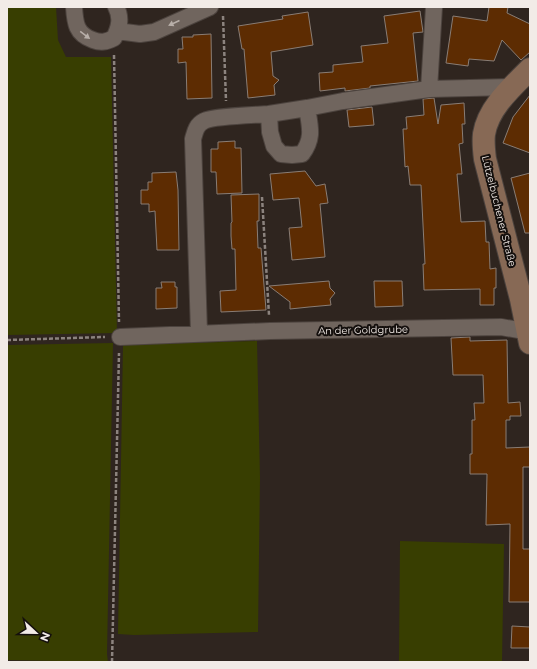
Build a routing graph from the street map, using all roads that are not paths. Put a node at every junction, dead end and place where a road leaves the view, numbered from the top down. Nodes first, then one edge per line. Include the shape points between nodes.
1 (74, 7) edge
2 (116, 7) edge
3 (434, 7) edge
4 (216, 11) edge
5 (116, 35) junction
6 (530, 69) edge
7 (512, 87) junction
8 (429, 89) junction
9 (307, 108) junction
10 (269, 114) junction
11 (199, 333) junction
12 (529, 336) edge
13 (120, 337) road end

1 -> 5 street via 75,19 82,35 99,42 108,42
2 - 5 street via 120,16
3 - 8 street
4 -> 5 street via 154,32
6 - 7 main road, Lützelbuchener Straße
7 - 8 street
7 - 12 main road, Lützelbuchener Straße via 492,113 484,134 484,145 485,159
8 - 9 street via 344,100
9 - 10 street
9 - 10 street via 309,145 302,154 281,154 274,146
10 - 11 street via 204,120 197,127 193,139
11 - 12 street, An der Goldgrube via 501,327
11 - 13 street, An der Goldgrube

